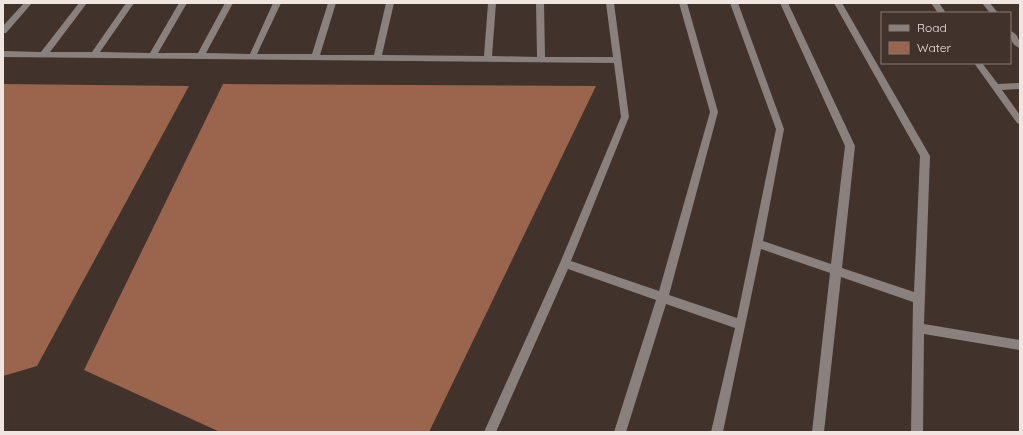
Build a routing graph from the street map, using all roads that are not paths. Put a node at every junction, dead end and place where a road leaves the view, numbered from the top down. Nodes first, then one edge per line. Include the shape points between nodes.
1 (28, 3) edge
2 (83, 3) edge
3 (130, 3) edge
4 (184, 3) edge
5 (229, 3) edge
6 (277, 3) edge
7 (332, 3) edge
8 (390, 3) edge
9 (492, 3) edge
10 (540, 3) edge
11 (610, 3) edge
12 (683, 3) edge
13 (734, 3) edge
14 (784, 3) edge
15 (838, 3) edge
16 (934, 3) edge
17 (986, 3) edge
18 (941, 12) edge
19 (993, 12) edge
20 (3, 31) edge
21 (1011, 34) edge
22 (1020, 46) edge
23 (3, 54) edge
24 (43, 55) junction
25 (94, 55) junction
26 (153, 55) junction
27 (202, 56) junction
28 (252, 56) junction
29 (315, 57) junction
30 (378, 57) junction
31 (488, 59) junction
32 (541, 59) junction
33 (617, 60) junction
34 (979, 64) edge
35 (995, 86) junction
36 (1020, 86) edge
37 (1020, 121) edge
38 (757, 243) junction
39 (565, 263) junction
40 (836, 270) junction
41 (663, 297) junction
42 (919, 299) junction
43 (741, 325) junction
44 (918, 328) junction
45 (1020, 345) edge
46 (490, 432) edge
47 (620, 432) edge
48 (717, 432) edge
49 (818, 432) edge
50 (918, 432) edge

1 - 20 street
2 - 24 street
3 - 25 street
4 - 26 street
5 - 27 street
6 - 28 street
7 - 29 street
8 - 30 street
9 - 31 street
10 - 32 street
11 - 33 street
12 - 41 street via 714,112
13 - 38 street via 780,129
14 - 40 street via 850,146
15 - 42 street via 925,156
16 - 18 street
17 - 19 street
21 - 22 street
23 - 24 street
24 - 25 street
25 - 26 street
26 - 27 street
27 - 28 street
28 - 29 street
29 - 30 street
30 - 31 street
31 - 32 street
32 - 33 street
33 - 39 street via 625,117
34 - 35 street
35 - 36 street
35 - 37 street
38 - 40 street
38 - 43 street
39 - 41 street
39 - 46 street
40 - 42 street
40 - 49 street
41 - 43 street
41 - 47 street
42 - 44 street
43 - 48 street
44 - 45 street
44 - 50 street

